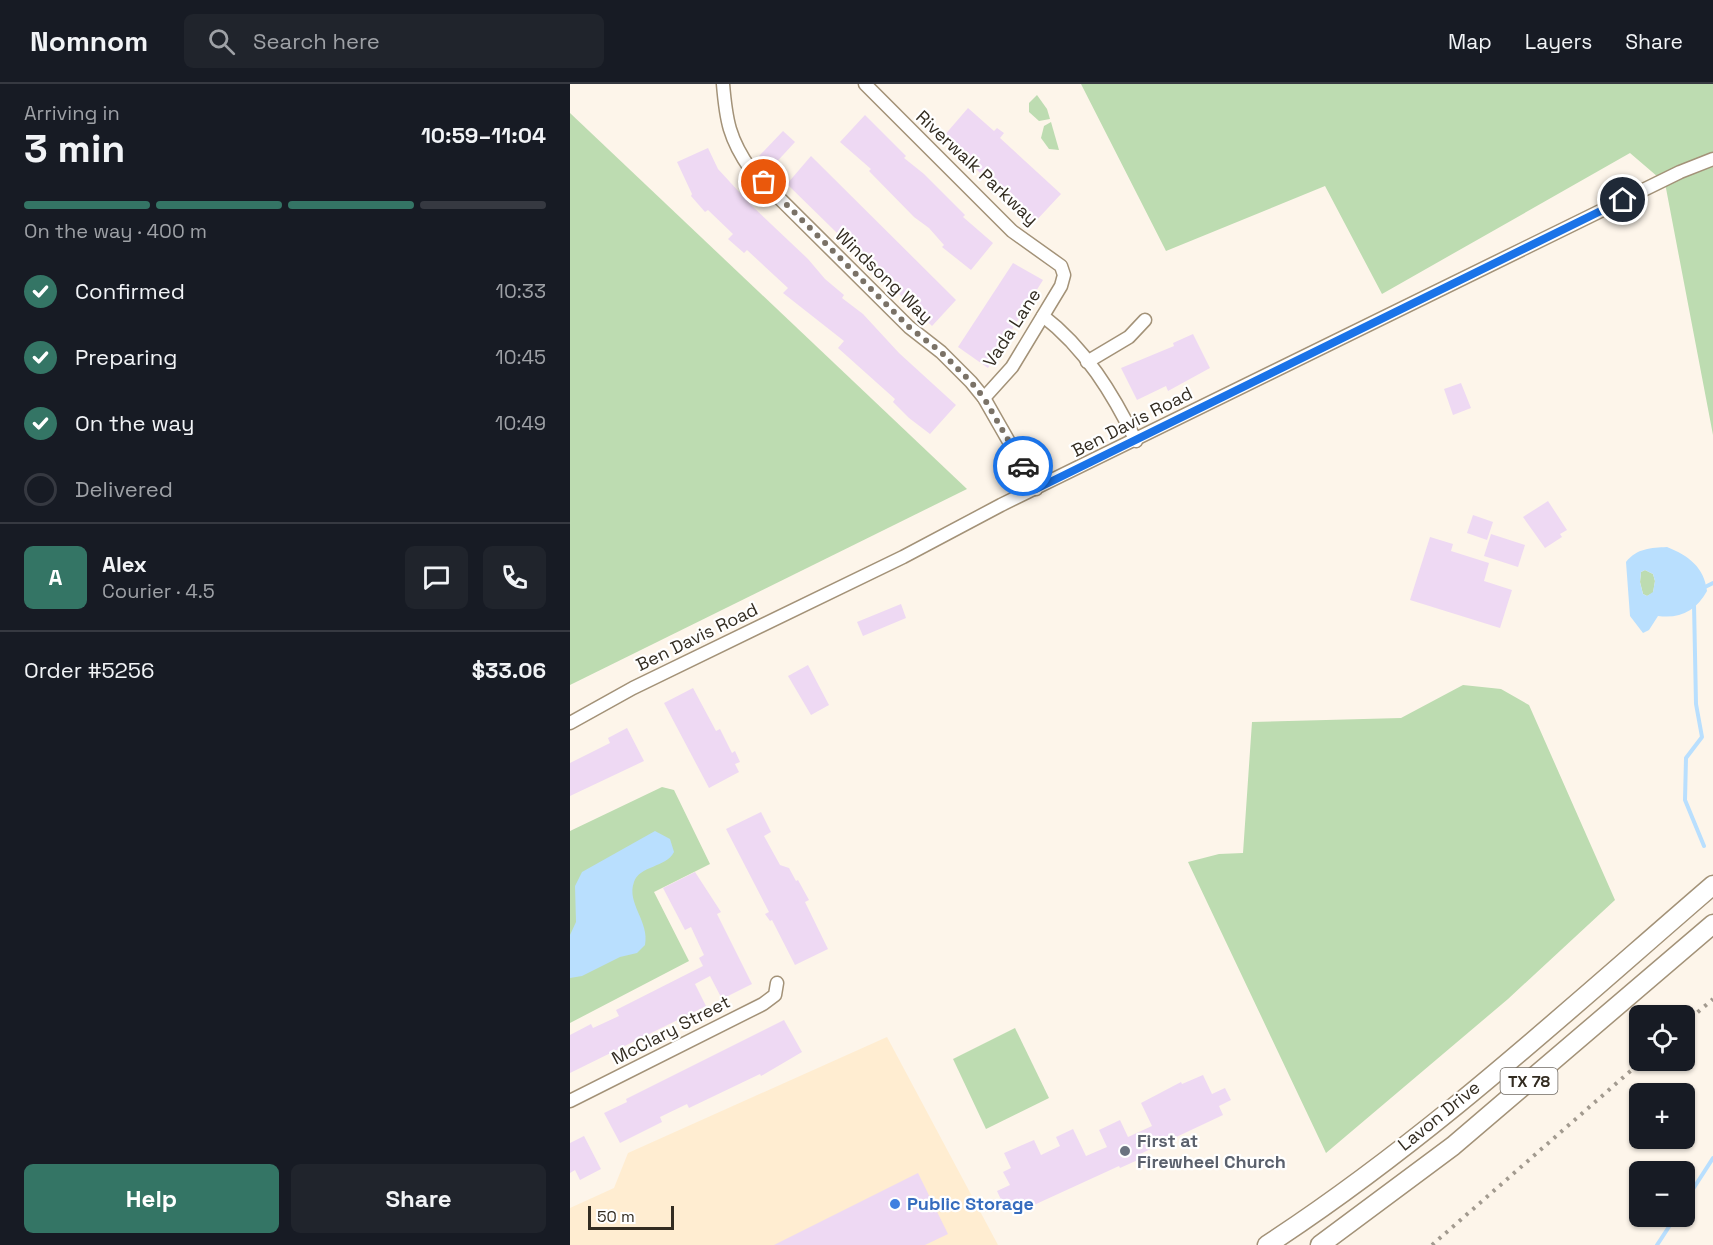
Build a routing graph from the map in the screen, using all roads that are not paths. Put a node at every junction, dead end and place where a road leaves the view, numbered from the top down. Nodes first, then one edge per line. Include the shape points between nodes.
1 (723, 84) edge
2 (865, 84) edge
3 (1713, 159) edge
4 (1064, 275) joint
5 (1043, 316) junction
6 (1145, 320) dead end
7 (1088, 362) junction
8 (984, 398) junction
9 (1136, 441) junction
10 (1036, 489) junction
11 (570, 723) edge
12 (1713, 885) edge
13 (1713, 924) edge
14 (777, 982) dead end
15 (570, 1101) edge
16 (1267, 1245) edge
17 (1320, 1245) edge

1 - 8 street, Windsong Way via 731,139 751,170
2 - 4 street, Riverwalk Parkway via 1012,231 1056,260
3 - 9 street, Ben Davis Road
4 - 5 street, Vada Lane
5 - 7 street via 1062,331
5 - 8 street, Vada Lane via 1012,367
6 - 7 street via 1129,337
7 - 9 street via 1115,399
8 - 10 street, Windsong Way
9 - 10 street, Ben Davis Road
10 - 11 street, Ben Davis Road via 633,688
12 - 16 main road, Lavon Drive / TX 78 via 1437,1119
13 - 17 main road, Lavon Drive / TX 78 via 1453,1146
14 - 15 street, McClary Street via 775,995 763,1004

